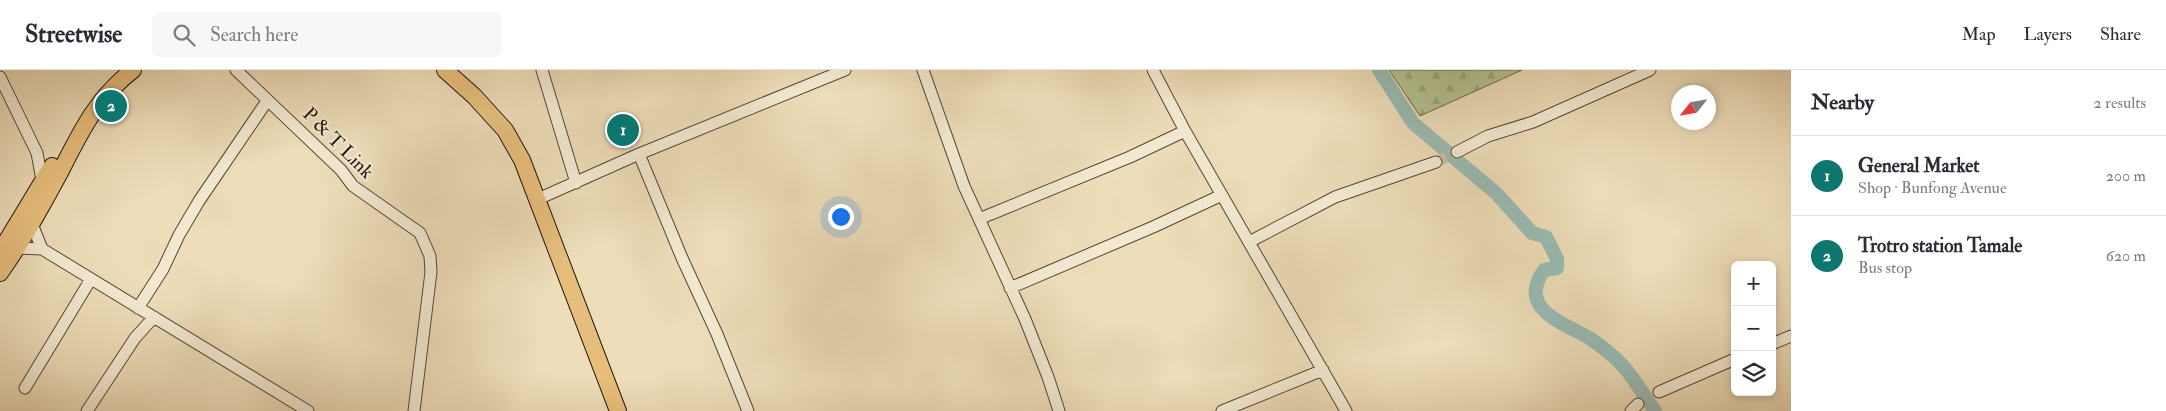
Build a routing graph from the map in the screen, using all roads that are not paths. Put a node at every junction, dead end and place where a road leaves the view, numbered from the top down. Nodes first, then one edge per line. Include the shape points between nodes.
1 (114, 70) edge
2 (133, 70) edge
3 (236, 70) edge
4 (445, 70) edge
5 (542, 70) edge
6 (844, 70) edge
7 (923, 70) edge
8 (1153, 70) edge
9 (1650, 70) edge
10 (830, 73) edge
11 (0, 78) edge
12 (267, 101) junction
13 (1185, 131) junction
14 (1457, 152) tunnel mouth
15 (639, 154) junction
16 (1436, 162) tunnel mouth
17 (42, 180) junction
18 (576, 183) junction
19 (1222, 195) junction
20 (538, 199) junction
21 (979, 219) junction
22 (32, 224) junction
23 (12, 240) edge
24 (1249, 242) junction
25 (42, 249) junction
26 (0, 252) edge
27 (0, 272) edge
28 (91, 279) junction
29 (1010, 288) junction
30 (138, 308) junction
31 (154, 317) junction
32 (1791, 336) edge
33 (1776, 342) edge
34 (1731, 362) edge
35 (1323, 370) junction
36 (25, 388) dead end
37 (1658, 392) dead end
38 (87, 411) edge
39 (308, 411) edge
40 (414, 411) edge
41 (618, 411) edge
42 (748, 411) edge
43 (1059, 411) edge
44 (1222, 411) edge
45 (1346, 411) edge

1 - 17 highway via 87,102
2 - 22 highway via 116,83 88,117
3 - 12 street, P & T Link
4 - 20 highway via 504,130 522,160
5 - 18 street
6 - 10 street
7 - 21 street
8 - 13 street
9 - 14 street via 1533,122 1488,136
10 - 15 street
11 - 17 street via 37,153
12 - 30 street via 203,195 179,235 164,269
12 - 40 street, P & T Link via 341,170 353,186 420,233 430,256 431,272
13 - 19 street
13 - 21 street
15 - 18 street
15 - 42 street
16 - 24 street via 1335,196
17 - 23 highway
18 - 20 street
19 - 24 street
19 - 29 street via 1153,228
20 - 41 highway
21 - 29 street
22 - 23 highway
22 - 25 street
23 - 25 street
23 - 26 highway
23 - 27 highway
24 - 35 street
25 - 28 street
28 - 30 street
28 - 36 street
29 - 43 street
30 - 31 street
31 - 38 street via 135,338
31 - 39 street
32 - 33 street
34 - 37 street
35 - 44 street
35 - 45 street

